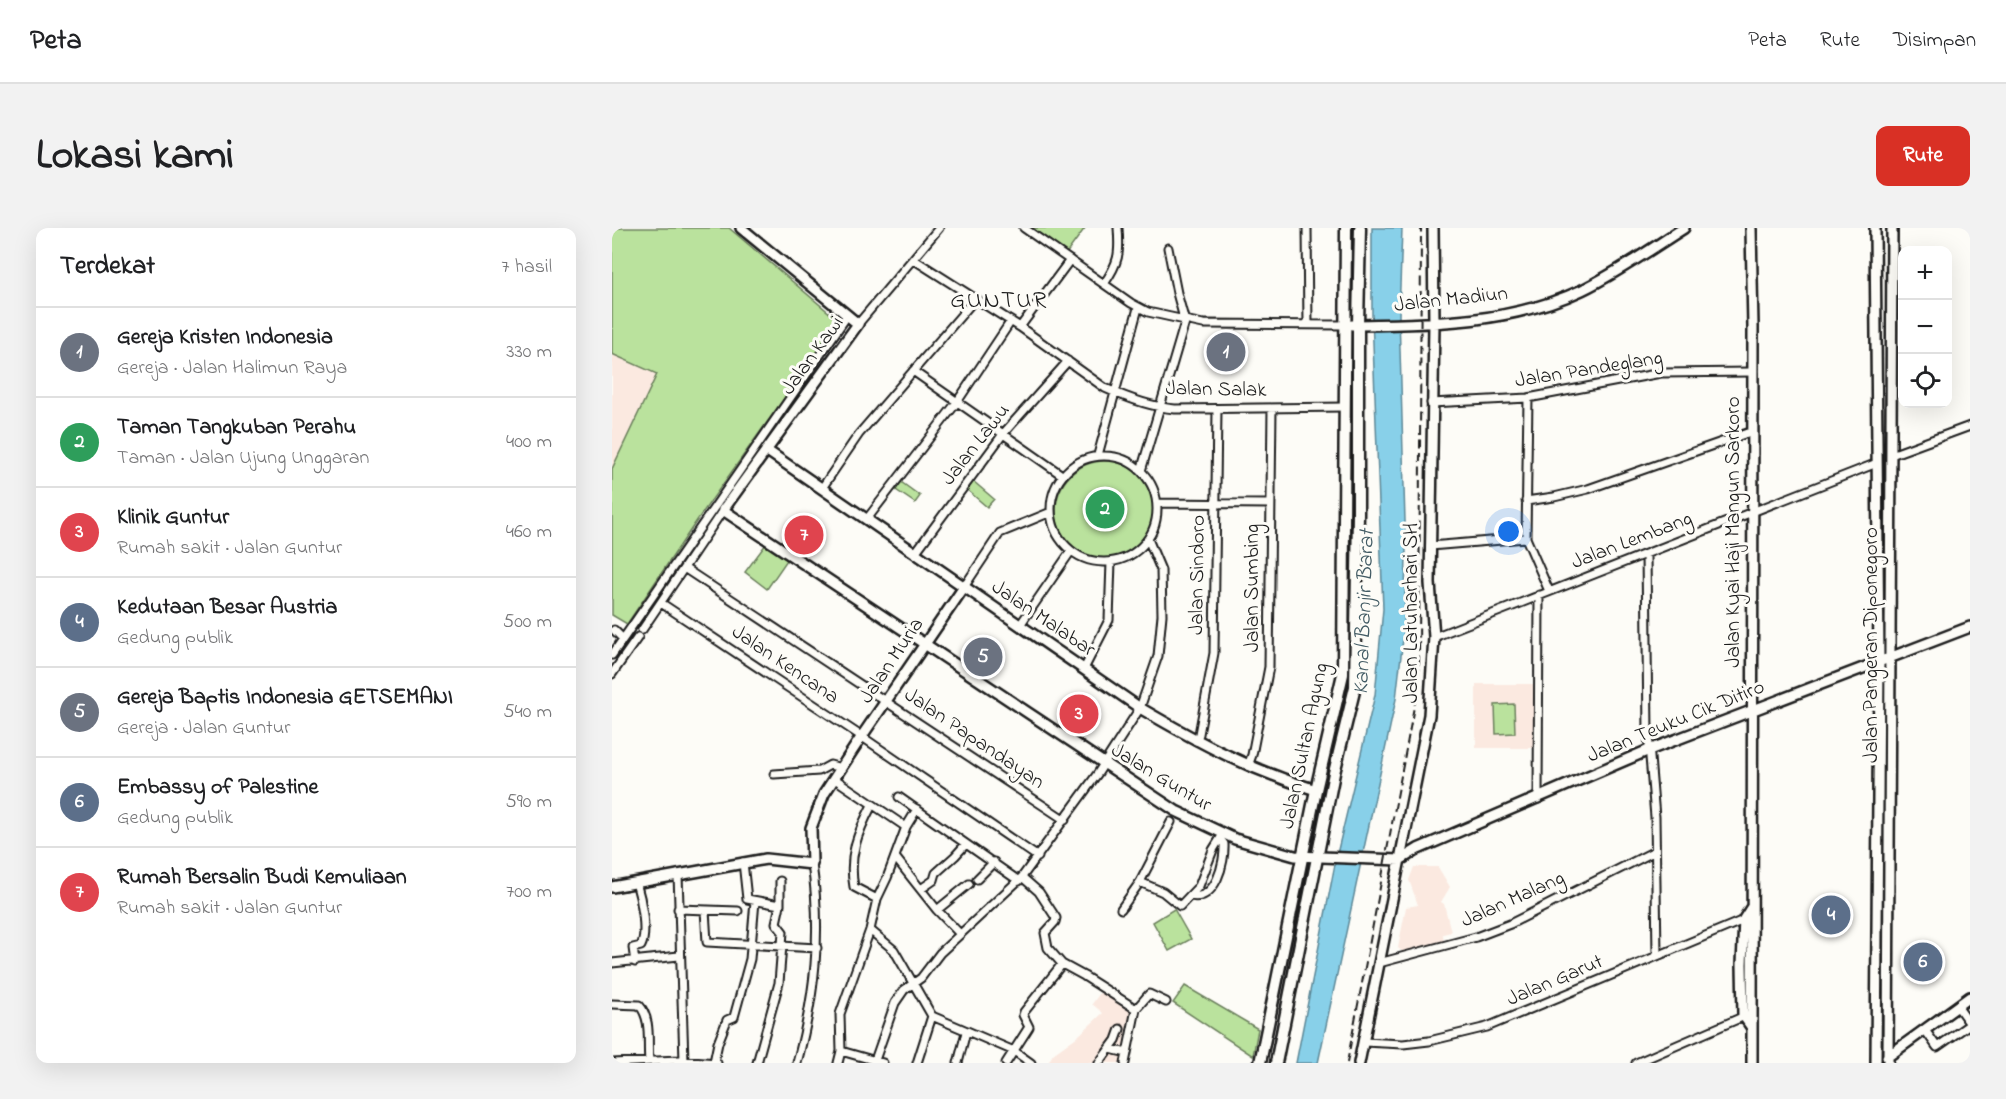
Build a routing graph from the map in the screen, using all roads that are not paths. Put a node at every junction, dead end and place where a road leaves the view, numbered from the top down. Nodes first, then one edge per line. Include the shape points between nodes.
1 (741, 228) edge
2 (939, 228) edge
3 (1024, 228) edge
4 (1118, 228) edge
5 (1307, 228) edge
6 (1346, 228) edge
7 (1360, 228) edge
8 (1433, 228) edge
9 (1684, 228) edge
10 (1751, 228) edge
11 (1875, 228) edge
12 (1892, 228) edge
13 (1168, 248) dead end
14 (913, 259) junction
15 (1070, 260) junction
16 (1104, 284) junction
17 (976, 298) junction
18 (1138, 308) junction
19 (847, 316) junction
20 (1011, 321) junction
21 (1185, 322) junction
22 (1434, 323) junction
23 (858, 324) junction
24 (1308, 325) junction
25 (1344, 325) junction
26 (1360, 325) junction
27 (1020, 327) junction
28 (1068, 361) junction
29 (913, 371) junction
30 (1752, 372) junction
31 (1115, 393) junction
32 (1528, 399) junction
33 (957, 402) junction
34 (1431, 403) junction
35 (1160, 407) junction
36 (1345, 407) junction
37 (1272, 408) junction
38 (1217, 409) junction
39 (1345, 425) junction
40 (1357, 425) junction
41 (1970, 426) edge
42 (1753, 431) junction
43 (1003, 434) junction
44 (766, 450) junction
45 (1098, 455) junction
46 (1891, 455) junction
47 (1877, 463) junction
48 (1141, 471) junction
49 (1062, 475) junction
50 (824, 486) junction
51 (1526, 501) junction
52 (1157, 503) junction
53 (1216, 504) junction
54 (1270, 504) junction
55 (723, 510) junction
56 (1752, 511) junction
57 (1051, 512) junction
58 (867, 519) junction
59 (1526, 538) junction
60 (1148, 539) junction
61 (1430, 546) junction
62 (1071, 551) junction
63 (915, 553) junction
64 (1646, 554) junction
65 (1111, 562) junction
66 (684, 568) junction
67 (964, 587) junction
68 (1550, 591) junction
69 (1539, 595) junction
70 (661, 603) junction
71 (1020, 625) junction
72 (1970, 627) edge
73 (613, 630) edge
74 (1434, 637) junction
75 (623, 639) junction
76 (925, 644) junction
77 (613, 652) edge
78 (1890, 656) junction
79 (1879, 661) junction
80 (1084, 669) junction
81 (612, 674) edge
82 (887, 701) junction
83 (1140, 708) junction
84 (1752, 712) junction
85 (861, 736) junction
86 (1196, 741) junction
87 (1649, 750) junction
88 (1103, 765) junction
89 (1248, 766) junction
90 (841, 768) junction
91 (1322, 769) junction
92 (1334, 773) junction
93 (774, 774) dead end
94 (834, 779) junction
95 (1316, 790) junction
96 (899, 797) dead end
97 (1538, 799) junction
98 (872, 805) junction
99 (917, 809) junction
100 (1065, 820) junction
101 (1171, 822) dead end
102 (906, 827) junction
103 (1221, 836) junction
104 (1403, 843) junction
105 (965, 845) junction
106 (1418, 849) junction
107 (1655, 851) junction
108 (895, 856) junction
109 (1038, 857) junction
110 (1302, 857) junction
111 (1322, 858) junction
112 (1400, 860) junction
113 (743, 862) junction
114 (994, 862) junction
115 (1887, 862) junction
116 (812, 864) junction
117 (1876, 864) junction
118 (678, 874) junction
119 (977, 879) dead end
120 (1021, 879) junction
121 (780, 881) dead end
122 (636, 882) junction
123 (1140, 882) junction
124 (969, 884) dead end
125 (612, 887) edge
126 (921, 889) junction
127 (1190, 896) junction
128 (878, 899) junction
129 (755, 901) junction
130 (780, 905) junction
131 (678, 909) junction
132 (1120, 909) dead end
133 (705, 910) junction
134 (937, 910) junction
135 (738, 911) dead end
136 (1748, 919) junction
137 (870, 930) junction
138 (960, 934) junction
139 (752, 944) junction
140 (782, 946) junction
141 (818, 948) junction
142 (1657, 955) junction
143 (679, 956) junction
144 (634, 962) junction
145 (612, 963) edge
146 (1379, 963) junction
147 (1062, 964) junction
148 (913, 984) junction
149 (1275, 986) junction
150 (1290, 988) junction
151 (1970, 997) edge
152 (1166, 1002) dead end
153 (612, 1004) edge
154 (1136, 1009) junction
155 (1960, 1010) junction
156 (1748, 1014) junction
157 (932, 1016) junction
158 (1969, 1023) edge
159 (1120, 1029) dead end
160 (966, 1032) junction
161 (1930, 1037) junction
162 (1364, 1042) junction
163 (1110, 1049) junction
164 (841, 1051) junction
165 (1014, 1051) junction
166 (1127, 1053) junction
167 (1660, 1053) junction
168 (1888, 1059) edge
169 (684, 1060) junction
170 (649, 1061) junction
171 (875, 1061) edge
172 (612, 1063) edge
173 (715, 1063) edge
174 (757, 1063) edge
175 (797, 1063) edge
176 (838, 1063) edge
177 (883, 1063) edge
178 (917, 1063) edge
179 (958, 1063) edge
180 (1006, 1063) edge
181 (1031, 1063) edge
182 (1099, 1063) edge
183 (1125, 1063) edge
184 (1260, 1063) edge
185 (1276, 1063) edge
186 (1359, 1063) edge
187 (1636, 1063) edge
188 (1659, 1063) edge
189 (1752, 1063) edge
190 (1878, 1063) edge

1 - 19 street
2 - 14 street, Jalan Kawi
3 - 15 street
4 - 16 street via 1119,257
5 - 24 street
6 - 25 main road, Jalan Sultan Agung
7 - 26 main road, Jalan Sultan Agung
8 - 22 street, Jalan Latuharhari SH
9 - 22 street, Jalan Madiun via 1582,290 1540,306 1485,319
10 - 30 street, Jalan Kyai Haji Mangun Sarkoro
11 - 47 street, Jalan Pangeran Diponegoro
12 - 46 street, Jalan Pangeran Diponegoro
13 - 21 street
14 - 17 street, Jalan Salak
14 - 23 street, Jalan Kawi
15 - 16 street
15 - 27 street
16 - 18 street
17 - 20 street, Jalan Salak
17 - 29 street
18 - 21 street
18 - 31 street
19 - 23 street
19 - 75 street
20 - 27 street, Jalan Salak
20 - 33 street
21 - 24 street
21 - 35 street
22 - 26 street, Jalan Madiun
22 - 34 street, Jalan Latuharhari SH
23 - 44 street, Jalan Kawi
24 - 25 street
25 - 26 street, Jalan Madiun
25 - 36 main road, Jalan Sultan Agung
26 - 40 main road, Jalan Sultan Agung
27 - 28 street, Jalan Salak
28 - 31 street, Jalan Salak
28 - 43 street, Jalan Lawu
29 - 33 street
29 - 50 street via 860,434
30 - 32 street, Jalan Pandeglang via 1661,373
30 - 42 street, Jalan Kyai Haji Mangun Sarkoro
31 - 35 street, Jalan Salak
31 - 45 street
32 - 34 street, Jalan Pandeglang
32 - 51 street
33 - 43 street
33 - 58 street
34 - 61 street, Jalan Latuharhari SH
35 - 38 street, Jalan Salak
35 - 48 street
36 - 37 street, Jalan Salak
36 - 39 main road, Jalan Sultan Agung
37 - 38 street, Jalan Salak
37 - 54 street, Jalan Sumbing
38 - 53 street, Jalan Sindoro
39 - 40 main road
39 - 91 main road, Jalan Sultan Agung via 1343,674
40 - 92 main road, Jalan Sultan Agung via 1356,674
41 - 46 street
42 - 51 street via 1588,489
42 - 56 street, Jalan Kyai Haji Mangun Sarkoro
43 - 49 street
43 - 63 street, Jalan Lawu
44 - 50 street, Jalan Malabar
44 - 55 street, Jalan Kawi
45 - 48 street via 1121,458
45 - 49 street via 1080,461
46 - 78 street, Jalan Pangeran Diponegoro
47 - 56 street, Jalan Lembang
47 - 79 street, Jalan Pangeran Diponegoro
48 - 52 street via 1152,485
49 - 57 street via 1054,490
50 - 58 street, Jalan Malabar
51 - 59 street
52 - 53 street
52 - 60 street via 1156,522
53 - 54 street
53 - 86 street, Jalan Sindoro via 1214,653
54 - 89 street, Jalan Sumbing via 1269,667
55 - 66 street
55 - 76 street, Jalan Guntur
56 - 64 street, Jalan Lembang
56 - 84 street, Jalan Kyai Haji Mangun Sarkoro
57 - 62 street via 1056,533
57 - 67 street, Jalan Muria via 1000,533
58 - 63 street, Jalan Malabar
59 - 61 street
59 - 68 street
60 - 65 street via 1136,552
60 - 83 street via 1161,570 1162,615 1158,656
61 - 74 street, Jalan Latuharhari SH
62 - 65 street via 1089,560
62 - 71 street
63 - 67 street, Jalan Malabar
64 - 68 street, Jalan Lembang
64 - 87 street
65 - 80 street via 1109,620
66 - 70 street
66 - 82 street, Jalan Papandayan
67 - 71 street, Jalan Malabar
67 - 76 street, Jalan Muria
68 - 69 street, Jalan Lembang
69 - 74 street, Jalan Lembang
69 - 97 street
70 - 81 street
70 - 85 street, Jalan Kencana
71 - 80 street, Jalan Malabar
72 - 78 street, Jalan Teuku Cik Ditiro
73 - 75 street
74 - 104 street, Jalan Latuharhari SH via 1429,715
75 - 77 street
76 - 82 street, Jalan Muria
76 - 88 street, Jalan Guntur
78 - 79 street, Jalan Teuku Cik Ditiro
78 - 115 street, Jalan Pangeran Diponegoro
79 - 84 street, Jalan Teuku Cik Ditiro
79 - 117 street, Jalan Pangeran Diponegoro
80 - 83 street, Jalan Malabar
82 - 85 street, Jalan Muria
82 - 100 street, Jalan Papandayan
83 - 86 street, Jalan Malabar
83 - 88 street
84 - 87 street, Jalan Teuku Cik Ditiro
84 - 136 street, Jalan Kyai Haji Mangun Sarkoro
85 - 90 street, Jalan Muria
85 - 109 street, Jalan Kencana
86 - 89 street, Jalan Malabar
87 - 97 street, Jalan Teuku Cik Ditiro
87 - 107 street
88 - 100 street
88 - 103 street, Jalan Guntur
89 - 95 street, Jalan Malabar
90 - 93 street via 830,765 819,771
90 - 94 street, Jalan Muria
91 - 92 main road
91 - 95 main road, Jalan Sultan Agung
92 - 111 main road, Jalan Sultan Agung
94 - 98 street
94 - 116 street, Jalan Muria via 812,821
95 - 110 main road, Jalan Sultan Agung
96 - 99 street
97 - 106 street, Jalan Teuku Cik Ditiro
98 - 102 street
98 - 128 street via 856,840 852,867 854,887
99 - 102 street
99 - 105 street
100 - 109 street
101 - 123 street
102 - 108 street
103 - 110 street, Jalan Guntur
103 - 127 street via 1199,886
103 - 127 street via 1224,855 1215,884 1211,890
104 - 106 street
104 - 112 street, Jalan Latuharhari SH
105 - 114 street
105 - 126 street
106 - 112 street, Jalan Teuku Cik Ditiro
107 - 142 street
107 - 146 street, Jalan Malang via 1510,924
108 - 126 street
108 - 128 street
109 - 120 street
110 - 111 street, Jalan Guntur
110 - 149 main road, Jalan Sultan Agung
111 - 112 street, Jalan Guntur
111 - 150 main road, Jalan Sultan Agung
112 - 146 street, Jalan Latuharhari SH
113 - 116 street via 766,858
113 - 118 street
113 - 129 street via 746,898
114 - 119 street
114 - 120 street
115 - 117 street via 1884,867
115 - 168 street, Jalan Pangeran Diponegoro
116 - 141 street
117 - 190 street, Jalan Pangeran Diponegoro
118 - 122 street
118 - 131 street
120 - 138 street
120 - 147 street via 1039,892 1056,918 1045,933 1048,948
121 - 130 street
122 - 125 street
122 - 144 street via 642,903 643,939 641,946 633,948
123 - 127 street via 1163,892 1180,906
123 - 132 street
124 - 134 street
126 - 134 street
128 - 137 street
129 - 130 street
129 - 139 street
130 - 140 street via 776,923 783,930
131 - 133 street
131 - 143 street
133 - 135 street
133 - 139 street via 706,942
134 - 138 street
136 - 142 street, Jalan Garut
136 - 156 street, Jalan Kyai Haji Mangun Sarkoro
137 - 148 street via 894,950
137 - 164 street via 840,1014
138 - 148 street
139 - 140 street
139 - 173 street via 734,1017 727,1020
140 - 141 street
140 - 174 street via 779,983
141 - 175 street via 813,993
142 - 162 street, Jalan Garut via 1487,1027 1429,1041
143 - 144 street
143 - 169 street
144 - 145 street
146 - 162 street, Jalan Latuharhari SH
147 - 154 street
147 - 165 street via 1023,1012 1029,1027
148 - 157 street
148 - 171 street via 894,1003
149 - 150 main road
149 - 184 main road, Jalan Sultan Agung
150 - 185 main road, Jalan Sultan Agung
151 - 155 street
152 - 154 street via 1149,994
153 - 170 street via 641,1007 647,1019
154 - 166 street
155 - 158 street
155 - 161 street
156 - 167 street
156 - 189 street
157 - 160 street
157 - 178 street
158 - 161 street via 1937,1047
159 - 163 street
160 - 165 street
160 - 179 street
161 - 168 street
162 - 186 street, Jalan Latuharhari SH
163 - 166 street
163 - 182 street
164 - 171 street
164 - 176 street
165 - 180 street
165 - 181 street
166 - 183 street
167 - 187 street
167 - 188 street
168 - 190 street
169 - 170 street
169 - 173 street
170 - 172 street
171 - 177 street

